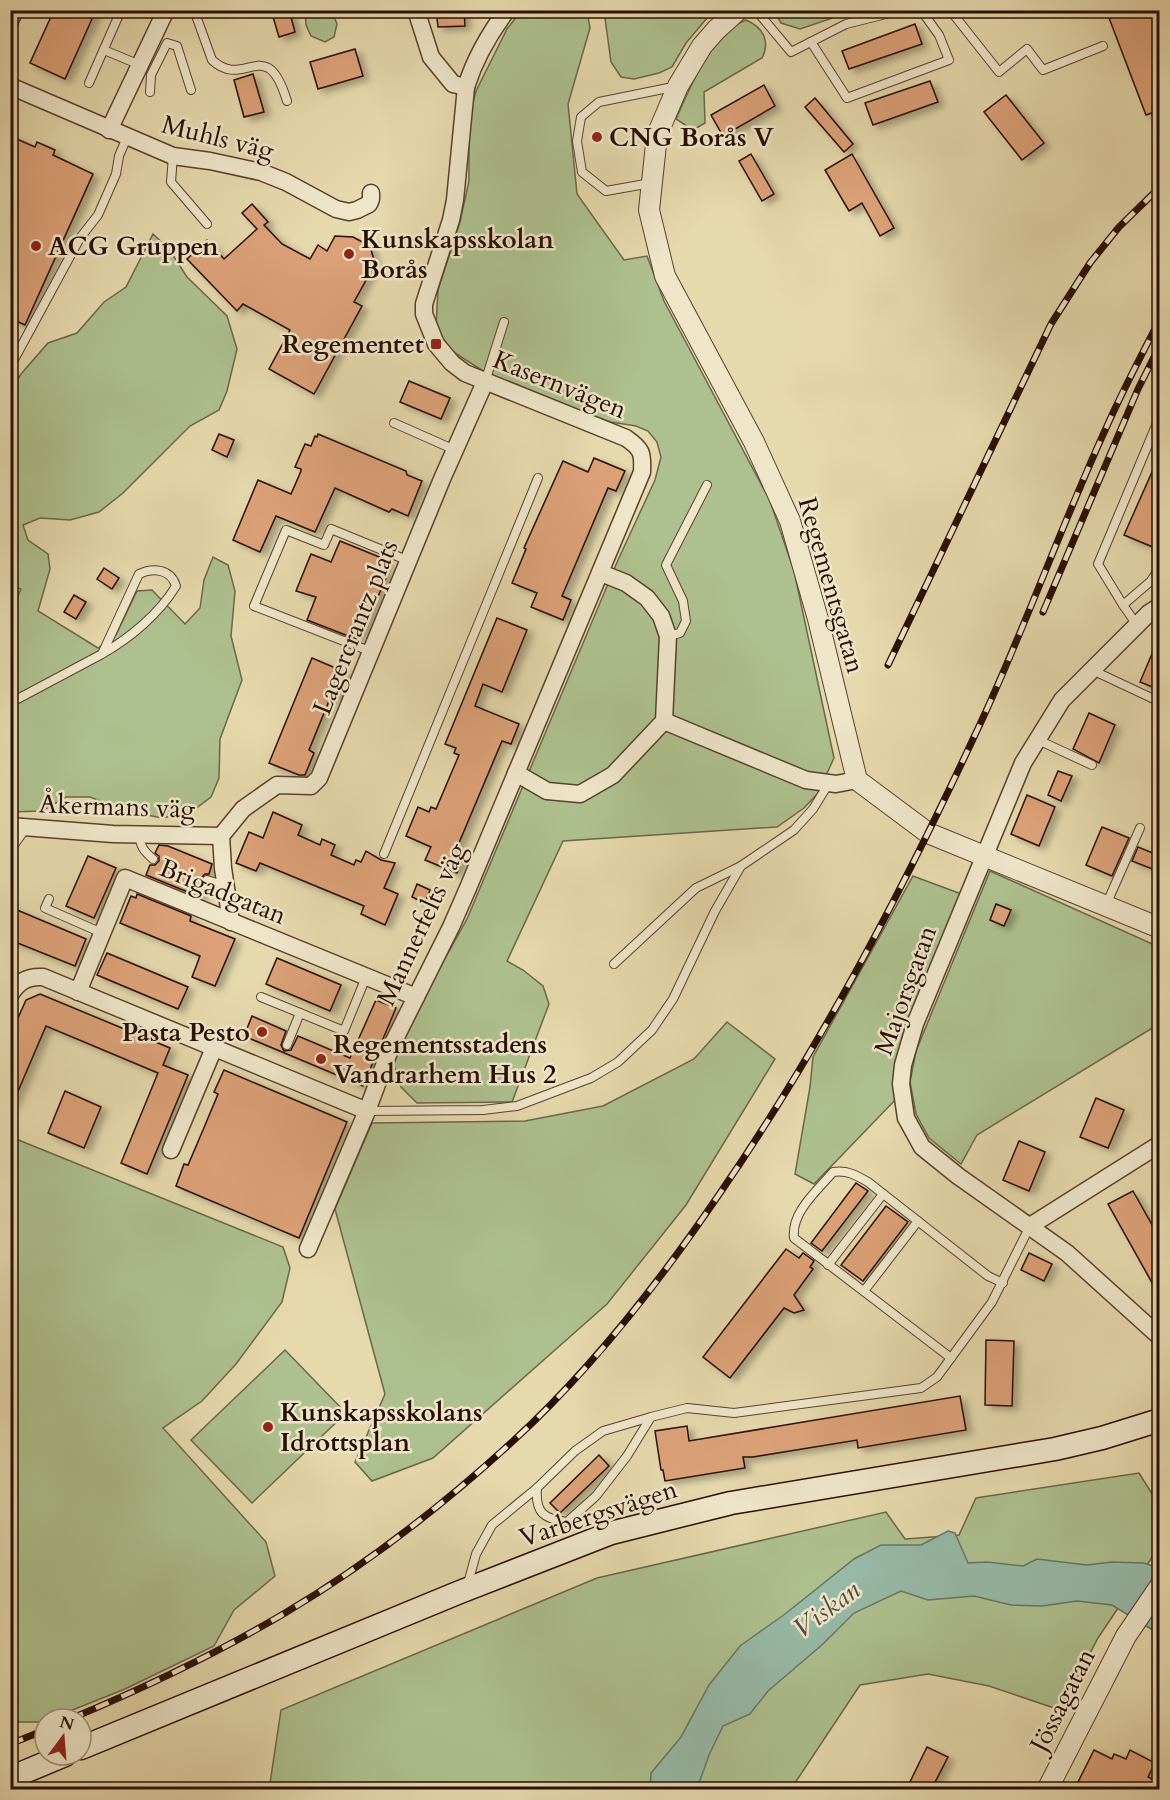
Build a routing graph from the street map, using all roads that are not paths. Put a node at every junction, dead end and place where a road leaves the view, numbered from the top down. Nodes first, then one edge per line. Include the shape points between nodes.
1 (15, 10) edge
2 (166, 10) edge
3 (194, 10) edge
4 (416, 10) edge
5 (507, 10) edge
6 (738, 10) edge
7 (756, 10) edge
8 (912, 10) edge
9 (921, 10) edge
10 (950, 10) edge
11 (118, 17) dead end
12 (10, 21) edge
13 (811, 42) junction
14 (1103, 46) dead end
15 (104, 50) junction
16 (143, 70) junction
17 (89, 82) dead end
18 (10, 86) edge
19 (678, 86) junction
20 (466, 87) junction
21 (191, 90) dead end
22 (150, 92) dead end
23 (287, 101) dead end
24 (109, 130) junction
25 (127, 137) junction
26 (173, 156) junction
27 (652, 182) junction
28 (370, 193) dead end
29 (207, 224) dead end
30 (504, 322) dead end
31 (10, 367) edge
32 (485, 382) junction
33 (1160, 416) edge
34 (394, 423) dead end
35 (454, 450) junction
36 (538, 478) dead end
37 (708, 485) dead end
38 (409, 561) junction
39 (1160, 567) edge
40 (601, 573) junction
41 (1123, 605) junction
42 (1160, 606) edge
43 (1137, 625) junction
44 (668, 636) junction
45 (372, 652) junction
46 (102, 654) junction
47 (1092, 670) junction
48 (1160, 702) edge
49 (10, 703) edge
50 (664, 722) junction
51 (1038, 740) junction
52 (1092, 765) dead end
53 (516, 773) junction
54 (857, 780) junction
55 (829, 783) junction
56 (18, 827) edge
57 (1140, 828) dead end
58 (140, 835) junction
59 (221, 836) junction
60 (12, 848) edge
61 (384, 854) dead end
62 (984, 856) junction
63 (153, 859) dead end
64 (741, 866) junction
65 (207, 880) dead end
66 (226, 886) junction
67 (49, 899) dead end
68 (1106, 905) junction
69 (231, 922) junction
70 (1160, 928) edge
71 (102, 933) junction
72 (614, 964) dead end
73 (366, 977) junction
74 (78, 992) junction
75 (10, 995) edge
76 (261, 997) dead end
77 (416, 997) junction
78 (300, 1013) junction
79 (287, 1045) dead end
80 (214, 1048) junction
81 (367, 1111) junction
82 (1160, 1144) edge
83 (171, 1150) dead end
84 (883, 1194) junction
85 (918, 1221) junction
86 (1030, 1226) junction
87 (308, 1249) dead end
88 (828, 1264) junction
89 (1002, 1283) junction
90 (864, 1291) junction
91 (1160, 1337) edge
92 (951, 1358) junction
93 (651, 1417) junction
94 (1160, 1420) edge
95 (537, 1488) junction
96 (1160, 1586) edge
97 (466, 1590) junction
98 (93, 1743) edge
99 (36, 1767) edge
100 (10, 1778) edge
101 (1047, 1790) edge

1 - 12 street
2 - 16 street
3 - 23 lane via 212,60 218,66 228,70 266,66 281,80
4 - 20 street via 431,57 453,84
5 - 20 street, Kasernvägen via 488,35
6 - 19 street, Regementsgatan via 702,46
7 - 13 lane via 791,52
8 - 13 lane via 846,24
9 - 13 lane via 939,35 949,60 847,98
10 - 14 lane via 999,72 1027,49 1043,70
11 - 15 lane
15 - 16 lane
15 - 17 lane
16 - 21 lane via 167,42 177,46
16 - 22 lane
16 - 24 street
18 - 24 street, Muhls väg
19 - 27 street, Regementsgatan via 657,135
19 - 27 lane via 599,102 581,117 577,141 582,172 606,191
20 - 32 street, Kasernvägen via 455,200 428,286 424,314 443,354 465,373
24 - 25 street, Muhls väg
25 - 26 street, Muhls väg
25 - 31 lane via 98,215 80,238
26 - 28 street, Muhls väg via 261,172 349,212 369,204
26 - 29 lane via 171,182
27 - 54 street, Regementsgatan via 649,210 665,276 754,442 790,521
30 - 32 lane
32 - 35 street, Lagercrantz plats
32 - 40 street, Kasernvägen via 626,438 639,447 642,472
33 - 41 lane via 1098,564
34 - 35 lane
35 - 38 street, Lagercrantz plats
36 - 61 lane
37 - 44 lane via 666,565 686,621 680,633
38 - 45 street, Lagercrantz plats
38 - 45 lane via 331,529 324,545 286,530 254,606
39 - 41 lane via 1151,581
40 - 44 street via 647,598 661,616
40 - 53 street, Mannerfelts väg
41 - 43 lane
42 - 43 street, Majorsgatan
43 - 47 street, Majorsgatan
44 - 50 street
45 - 59 street, Lagercrantz plats via 317,782 306,786 277,785 243,809
46 - 46 lane via 146,622 170,596 176,586 174,580 155,569 139,574
46 - 49 lane
47 - 48 lane
47 - 51 street, Majorsgatan via 1062,700
50 - 53 street via 613,775 580,794 547,791
50 - 55 street via 806,780
51 - 52 lane
51 - 62 street, Majorsgatan via 1023,763
53 - 77 street, Mannerfelts väg via 451,927
54 - 55 street
54 - 62 street via 928,833
55 - 64 lane via 794,830
56 - 58 street, Åkermans väg
56 - 60 lane
57 - 68 lane
58 - 59 street, Åkermans väg
58 - 63 lane via 142,850
59 - 66 street
62 - 68 street
62 - 86 street, Majorsgatan via 915,1024 903,1065 903,1101 906,1118 922,1147
64 - 72 lane via 696,888
64 - 81 lane via 673,999 652,1030 618,1062 591,1078 517,1106
65 - 66 lane
66 - 69 street
67 - 71 lane via 45,908
68 - 70 street
69 - 71 street, Brigadgatan via 124,878
69 - 73 street, Brigadgatan
71 - 74 street, Brigadgatan
73 - 77 street, Brigadgatan
73 - 78 lane via 344,1031
74 - 75 street via 36,977 18,984
74 - 80 street
76 - 78 lane
77 - 81 street, Mannerfelts väg via 391,1047
78 - 79 lane
80 - 81 street
80 - 83 street
81 - 87 street
82 - 86 street
84 - 85 lane
84 - 88 lane
84 - 88 lane via 853,1173 833,1172 797,1215 794,1238
85 - 89 lane
85 - 90 lane
86 - 89 lane
86 - 91 street, Majorsgatan via 1067,1253
88 - 90 lane
89 - 92 lane via 993,1302
90 - 92 lane
92 - 93 lane via 937,1377 921,1388 734,1413 687,1408
93 - 95 lane via 603,1431 575,1451
93 - 95 lane via 596,1496 567,1522 550,1520 540,1511
94 - 97 main road, Varbergsvägen via 1055,1449 680,1515 611,1533
95 - 97 lane via 492,1525 476,1554
96 - 101 street, Jössagatan via 1126,1636
97 - 98 main road, Varbergsvägen
99 - 100 main road

